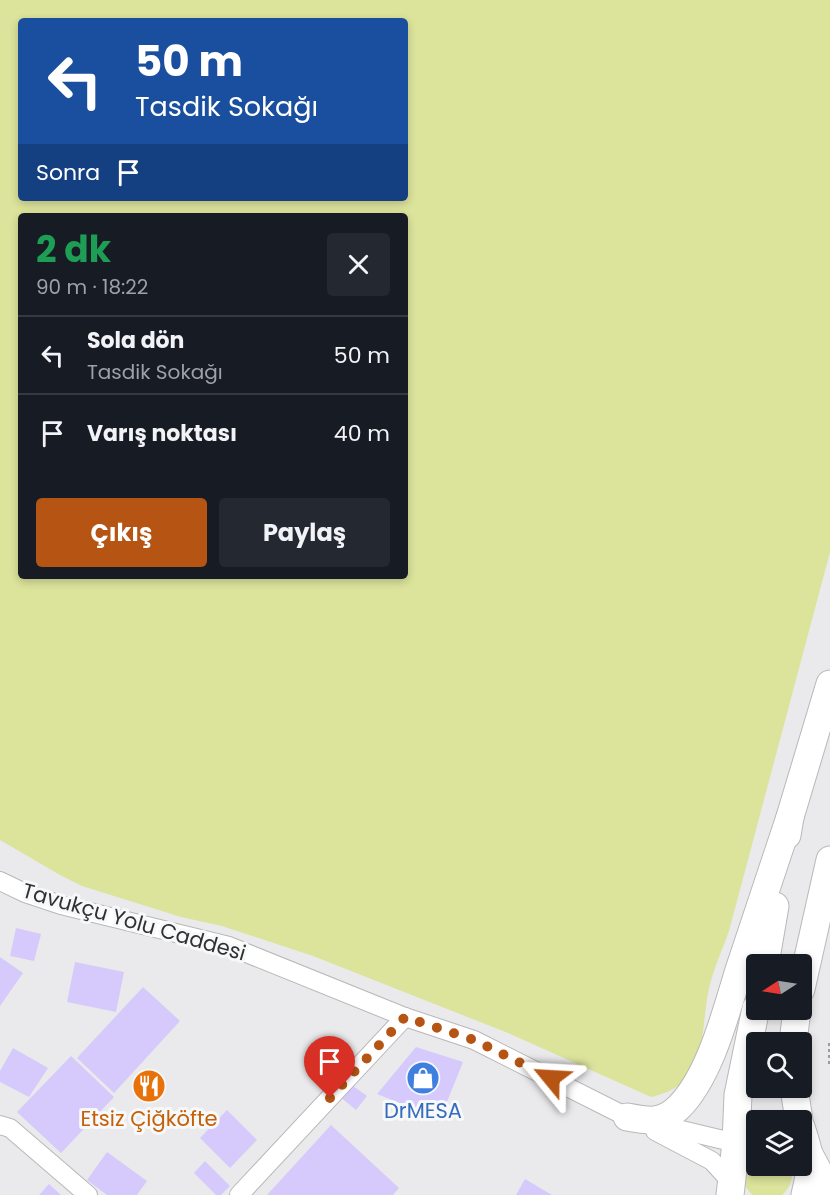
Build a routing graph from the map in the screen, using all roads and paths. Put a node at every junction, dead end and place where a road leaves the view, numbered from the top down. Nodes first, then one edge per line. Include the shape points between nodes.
1 (830, 684) edge
2 (790, 817) junction
3 (830, 860) edge
4 (0, 881) edge
5 (767, 954) edge
6 (809, 954) edge
7 (405, 1017) junction
8 (754, 1020) edge
9 (830, 1043) edge
10 (830, 1065) edge
11 (627, 1116) junction
12 (0, 1125) edge
13 (746, 1140) edge
14 (812, 1161) edge
15 (810, 1176) edge
16 (733, 1191) edge
17 (830, 1193) edge
18 (88, 1195) edge
19 (239, 1195) edge
20 (806, 1195) edge

1 - 2 main road
2 - 5 main road
2 - 11 main road via 717,1036 695,1088 665,1118 650,1121
3 - 6 main road
4 - 7 street, Tavukçu Yolu Caddesi via 62,905 229,946
7 - 11 street, Tavukçu Yolu Caddesi via 474,1040
7 - 19 street
8 - 13 main road via 738,1095
9 - 10 path
11 - 13 street, Tavukçu Yolu Caddesi
11 - 16 street via 712,1161
12 - 18 street via 10,1128
13 - 16 main road
14 - 17 main road
15 - 20 main road

